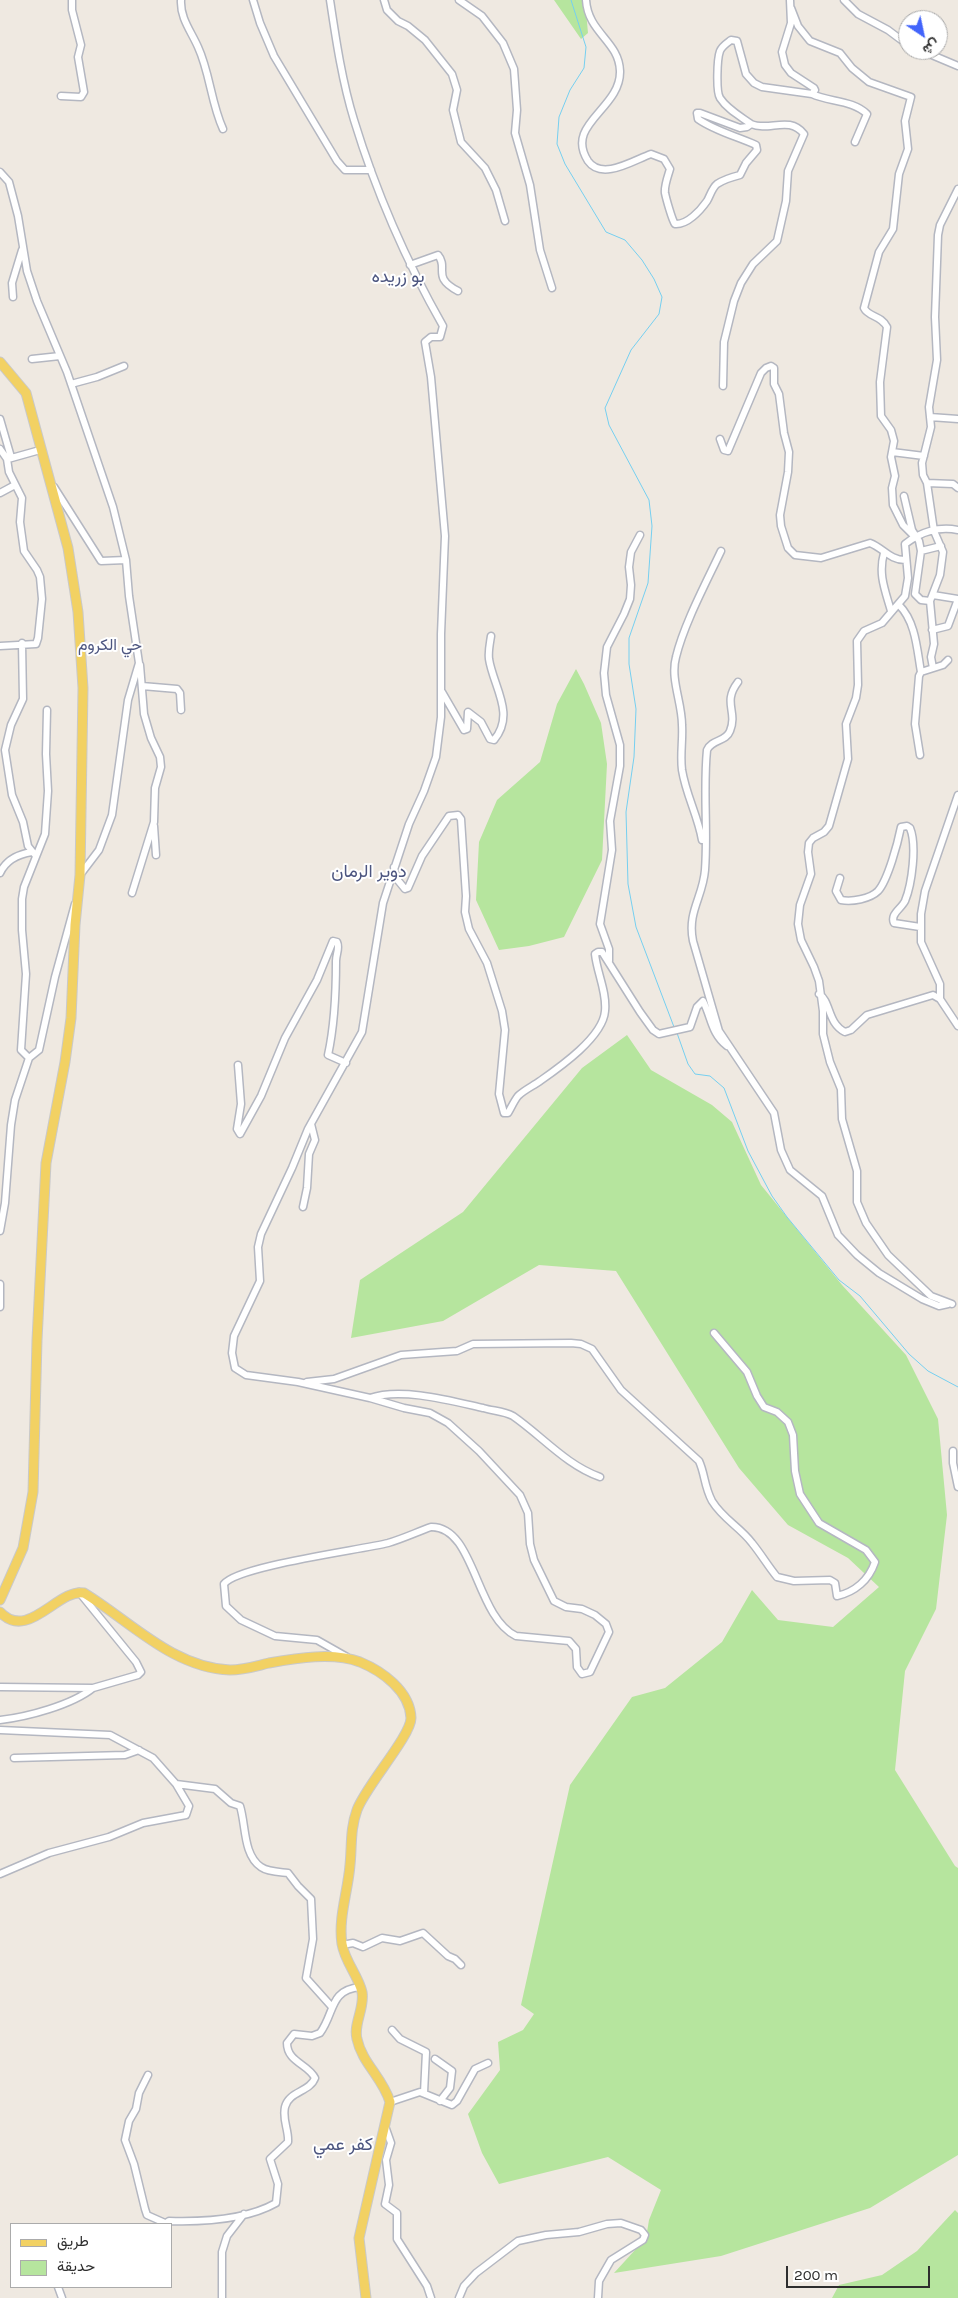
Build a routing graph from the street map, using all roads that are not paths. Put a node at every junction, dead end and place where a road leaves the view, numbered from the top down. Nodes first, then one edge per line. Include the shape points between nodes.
1 (72, 0) edge
2 (181, 0) edge
3 (252, 0) edge
4 (330, 0) edge
5 (384, 0) edge
6 (459, 0) edge
7 (586, 0) edge
8 (790, 0) edge
9 (844, 0) edge
10 (791, 8) junction
11 (898, 38) edge
12 (944, 60) edge
13 (958, 66) edge
14 (812, 94) junction
15 (61, 96) dead end
16 (751, 124) junction
17 (223, 129) dead end
18 (855, 142) dead end
19 (371, 170) junction
20 (0, 172) edge
21 (958, 189) edge
22 (505, 221) dead end
23 (23, 247) junction
24 (410, 265) junction
25 (552, 288) dead end
26 (458, 291) dead end
27 (13, 297) dead end
28 (60, 356) junction
29 (32, 359) dead end
30 (0, 362) edge
31 (124, 366) dead end
32 (71, 384) junction
33 (722, 386) dead end
34 (930, 418) junction
35 (958, 419) edge
36 (0, 420) edge
37 (720, 439) dead end
38 (0, 449) edge
39 (40, 450) junction
40 (892, 452) junction
41 (924, 456) junction
42 (9, 458) junction
43 (926, 483) junction
44 (15, 484) junction
45 (50, 484) junction
46 (956, 486) edge
47 (0, 493) edge
48 (904, 496) dead end
49 (958, 530) edge
50 (934, 531) junction
51 (640, 535) dead end
52 (915, 536) junction
53 (941, 546) junction
54 (721, 551) dead end
55 (922, 551) junction
56 (884, 553) junction
57 (126, 560) junction
58 (906, 560) junction
59 (931, 598) junction
60 (958, 599) edge
61 (899, 605) junction
62 (891, 611) junction
63 (932, 630) junction
64 (490, 636) dead end
65 (22, 643) junction
66 (0, 646) edge
67 (948, 660) dead end
68 (139, 663) junction
69 (933, 668) junction
70 (921, 672) junction
71 (738, 682) dead end
72 (142, 686) junction
73 (442, 691) junction
74 (47, 710) dead end
75 (181, 710) dead end
76 (920, 755) dead end
77 (958, 795) edge
78 (154, 822) junction
79 (705, 851) junction
80 (34, 854) junction
81 (156, 855) dead end
82 (394, 866) junction
83 (0, 873) edge
84 (80, 875) junction
85 (840, 878) dead end
86 (132, 894) dead end
87 (77, 897) junction
88 (920, 927) junction
89 (609, 963) junction
90 (819, 994) junction
91 (940, 999) junction
92 (958, 1026) edge
93 (727, 1046) junction
94 (28, 1058) junction
95 (346, 1063) junction
96 (238, 1065) dead end
97 (311, 1124) junction
98 (303, 1207) dead end
99 (0, 1231) edge
100 (0, 1284) edge
101 (0, 1307) edge
102 (714, 1333) dead end
103 (298, 1382) junction
104 (370, 1398) junction
105 (954, 1451) dead end
106 (600, 1477) dead end
107 (958, 1487) edge
108 (79, 1592) junction
109 (0, 1600) edge
110 (0, 1612) edge
111 (348, 1658) junction
112 (0, 1687) edge
113 (93, 1688) junction
114 (0, 1720) edge
115 (0, 1730) edge
116 (139, 1750) junction
117 (14, 1758) dead end
118 (176, 1784) junction
119 (0, 1874) edge
120 (342, 1945) junction
121 (462, 1965) dead end
122 (360, 1987) junction
123 (332, 2007) junction
124 (392, 2030) dead end
125 (435, 2059) dead end
126 (488, 2063) dead end
127 (148, 2075) dead end
128 (424, 2093) junction
129 (440, 2101) junction
130 (390, 2102) junction
131 (385, 2126) junction
132 (244, 2214) junction
133 (163, 2223) edge
134 (166, 2223) edge
135 (222, 2298) edge
136 (366, 2298) edge
137 (431, 2298) edge
138 (459, 2298) edge
139 (598, 2298) edge

1 - 15 street via 81,45 78,57 84,92 80,97
2 - 17 street via 186,23 204,60 216,114
3 - 19 street via 274,56 337,161 345,170
4 - 19 street via 351,109
5 - 22 street via 387,10 398,22 425,40 452,74 458,90 453,110 461,142 485,168 496,190
6 - 25 street via 482,16 503,43 514,69 515,133 530,186 540,250
7 - 16 street via 593,25 612,46 617,57 620,76 611,98 583,136 581,150 589,162 597,168 609,169 651,154 664,159 670,169 665,192 672,220 680,224 705,204 716,185 740,175 757,150 756,145 710,128 698,119 697,113 740,128
8 - 10 street
9 - 11 street via 858,14
10 - 14 street via 790,29 782,52 784,65 814,88
10 - 40 street via 798,26 810,41 840,53 869,82 911,97 905,121 908,149 900,174 892,229 878,252 864,304 865,311 881,318 887,327 880,398 882,420 893,434
12 - 13 street
14 - 16 street via 762,87 754,82 746,74 739,43 731,40 721,49 717,94
14 - 18 street via 853,106 867,114
16 - 33 street via 784,123 799,128 804,134 788,171 786,201 777,241 754,264 734,301 724,342
19 - 24 street
20 - 23 street via 9,182
21 - 34 street via 938,235 937,360 930,395
23 - 27 street via 12,284
23 - 28 street via 27,271
24 - 26 street via 438,255 441,277
24 - 73 street via 443,326 440,337 431,337 425,342 445,525
28 - 29 street
28 - 32 street
30 - 39 main road via 26,393
31 - 32 street
32 - 57 street via 112,503
34 - 35 street
34 - 41 street
36 - 42 street
37 - 56 street via 724,450 728,451 754,386 766,368 774,368 774,384 779,394 789,452 780,515 788,548 795,554 821,558 870,543
38 - 42 street
39 - 42 street
39 - 45 main road
40 - 41 street
40 - 52 street via 895,476 893,505 903,525
41 - 43 street via 922,468
42 - 44 street via 6,464
43 - 46 street
43 - 50 street
44 - 47 street
44 - 65 street via 22,498 20,522 24,551 37,570 41,588 36,644
45 - 57 street via 101,561
45 - 84 main road via 68,548 78,612 83,688
48 - 52 street
49 - 50 street via 944,528
50 - 52 street
50 - 53 street
51 - 89 street via 631,552 630,599 607,647 604,673 606,695 620,745 620,766 610,821 612,850 600,924 609,949
52 - 55 street
52 - 58 street via 905,544
53 - 55 street
53 - 59 street via 943,561
54 - 79 street via 679,648 673,674 682,726 682,769 688,796 700,822
55 - 59 street via 915,594 920,599
56 - 58 street
56 - 62 street via 881,577
57 - 68 street
58 - 61 street via 908,583
59 - 60 street
59 - 63 street
60 - 63 street via 948,626
61 - 62 street
61 - 70 street via 917,643
62 - 90 street via 880,625 864,631 857,641 858,685 846,724 846,765 829,826 812,838 809,845 811,874 800,905 798,924 800,940 817,974
63 - 69 street
64 - 73 street via 489,658 503,705 502,731 494,740 490,739 481,722 468,712 467,729 464,730
65 - 66 street
65 - 80 street via 23,699 11,725 5,750 12,795
67 - 69 street
68 - 72 street
68 - 84 street via 128,700 112,815 99,850
69 - 70 street
70 - 76 street via 915,724
71 - 79 street via 729,697 730,732 707,750
72 - 75 street via 177,689
72 - 78 street via 146,723 161,759 154,788
73 - 82 street via 436,757
74 - 80 street via 45,834
77 - 88 street via 926,891
78 - 81 street
78 - 86 street
79 - 93 street via 704,878 690,927 719,1031
80 - 83 street via 22,854 8,861
80 - 94 street via 22,899 26,974 22,1050
82 - 89 street via 396,878 405,889 408,888 422,856 449,816 458,815 462,819 465,912 469,929 487,963 505,1030 499,1094 504,1113 508,1113 518,1097 585,1046 598,1029 606,1012 595,954 602,952
82 - 95 street via 383,903 362,1032
84 - 87 main road
85 - 88 street via 836,891 841,900 869,897 879,890 901,827 907,826 914,847 909,887 901,909 892,920
87 - 94 street via 55,977 40,1050
87 - 109 main road via 71,1018 46,1163 33,1492 23,1548
88 - 91 street via 921,942 940,984
89 - 93 street via 653,1030 659,1034 690,1027 697,1007 703,1001 714,1033
90 - 91 street via 827,1001 830,1016 845,1032 867,1015 933,996
90 - 93 street via 823,1034 841,1089 842,1118 857,1172 856,1194 860,1211 874,1237 902,1270 931,1296 952,1304 939,1306 922,1299 879,1273 843,1242 822,1196 790,1170 781,1150 774,1113
91 - 92 street
94 - 99 street via 15,1100
95 - 96 street via 328,1055 336,1008 339,946 333,942 240,1134 237,1129 241,1104
95 - 97 street
97 - 98 street via 315,1140 309,1154
97 - 103 street via 261,1234 258,1247 260,1281 234,1336 232,1353 235,1368 246,1376
100 - 101 street
102 - 103 street via 747,1372 764,1407 777,1412 788,1422 794,1435 795,1471 800,1494 820,1523 866,1550 874,1562 871,1574 849,1594 837,1596 835,1583 830,1580 794,1581 777,1577 751,1541 726,1520 713,1503 699,1461 621,1390 592,1349 581,1344 473,1344 457,1350 401,1355 334,1380
103 - 104 street
104 - 106 street via 382,1395 422,1396 507,1413 577,1466
104 - 111 street via 437,1416 478,1451 520,1495 528,1513 534,1560 554,1601 595,1615 606,1624 609,1632 590,1672 585,1674 577,1666 576,1648 569,1640 510,1633 494,1614 460,1541 450,1531 437,1527 389,1543 283,1563 243,1574 224,1584 226,1606 240,1620 275,1636 317,1640
105 - 107 street
108 - 110 main road via 27,1619 8,1618
108 - 111 main road via 104,1605 173,1653 218,1668 239,1670 306,1658
108 - 113 street via 141,1672
111 - 120 main road via 370,1667 394,1685 408,1704 411,1719 357,1810 350,1836
112 - 113 street
113 - 114 street via 86,1694 41,1711
115 - 116 street via 102,1733
116 - 117 street via 125,1755
116 - 118 street via 164,1768
118 - 119 street via 189,1806 186,1815 143,1823 109,1837 49,1853
118 - 123 street via 215,1790 240,1806 254,1860 264,1868 288,1873 311,1899 313,1939 306,1978
120 - 121 street via 353,1943 363,1947 382,1938 400,1941 423,1933
120 - 122 main road
122 - 123 street via 340,1994
122 - 130 main road via 362,2006 356,2038 386,2089
123 - 132 street via 320,2033 312,2036 294,2034 287,2043 288,2052 311,2072 314,2081 292,2096 286,2105 284,2118 288,2142 270,2159 278,2184 278,2200 273,2205
124 - 128 street via 397,2037 426,2052
125 - 129 street via 450,2068 452,2077 450,2088
126 - 129 street via 475,2069 454,2104 449,2106
127 - 133 street via 129,2121 125,2140 145,2209 148,2215
128 - 129 street
128 - 130 street
130 - 131 main road
131 - 136 main road via 359,2238
131 - 137 street via 391,2146 386,2160 389,2185 385,2204 397,2213 397,2239 427,2286
132 - 134 street via 212,2221
132 - 135 street via 227,2236 222,2252
138 - 139 street via 464,2286 480,2269 518,2241 579,2232 607,2224 621,2223 641,2230 645,2235 643,2240 611,2260 599,2281

